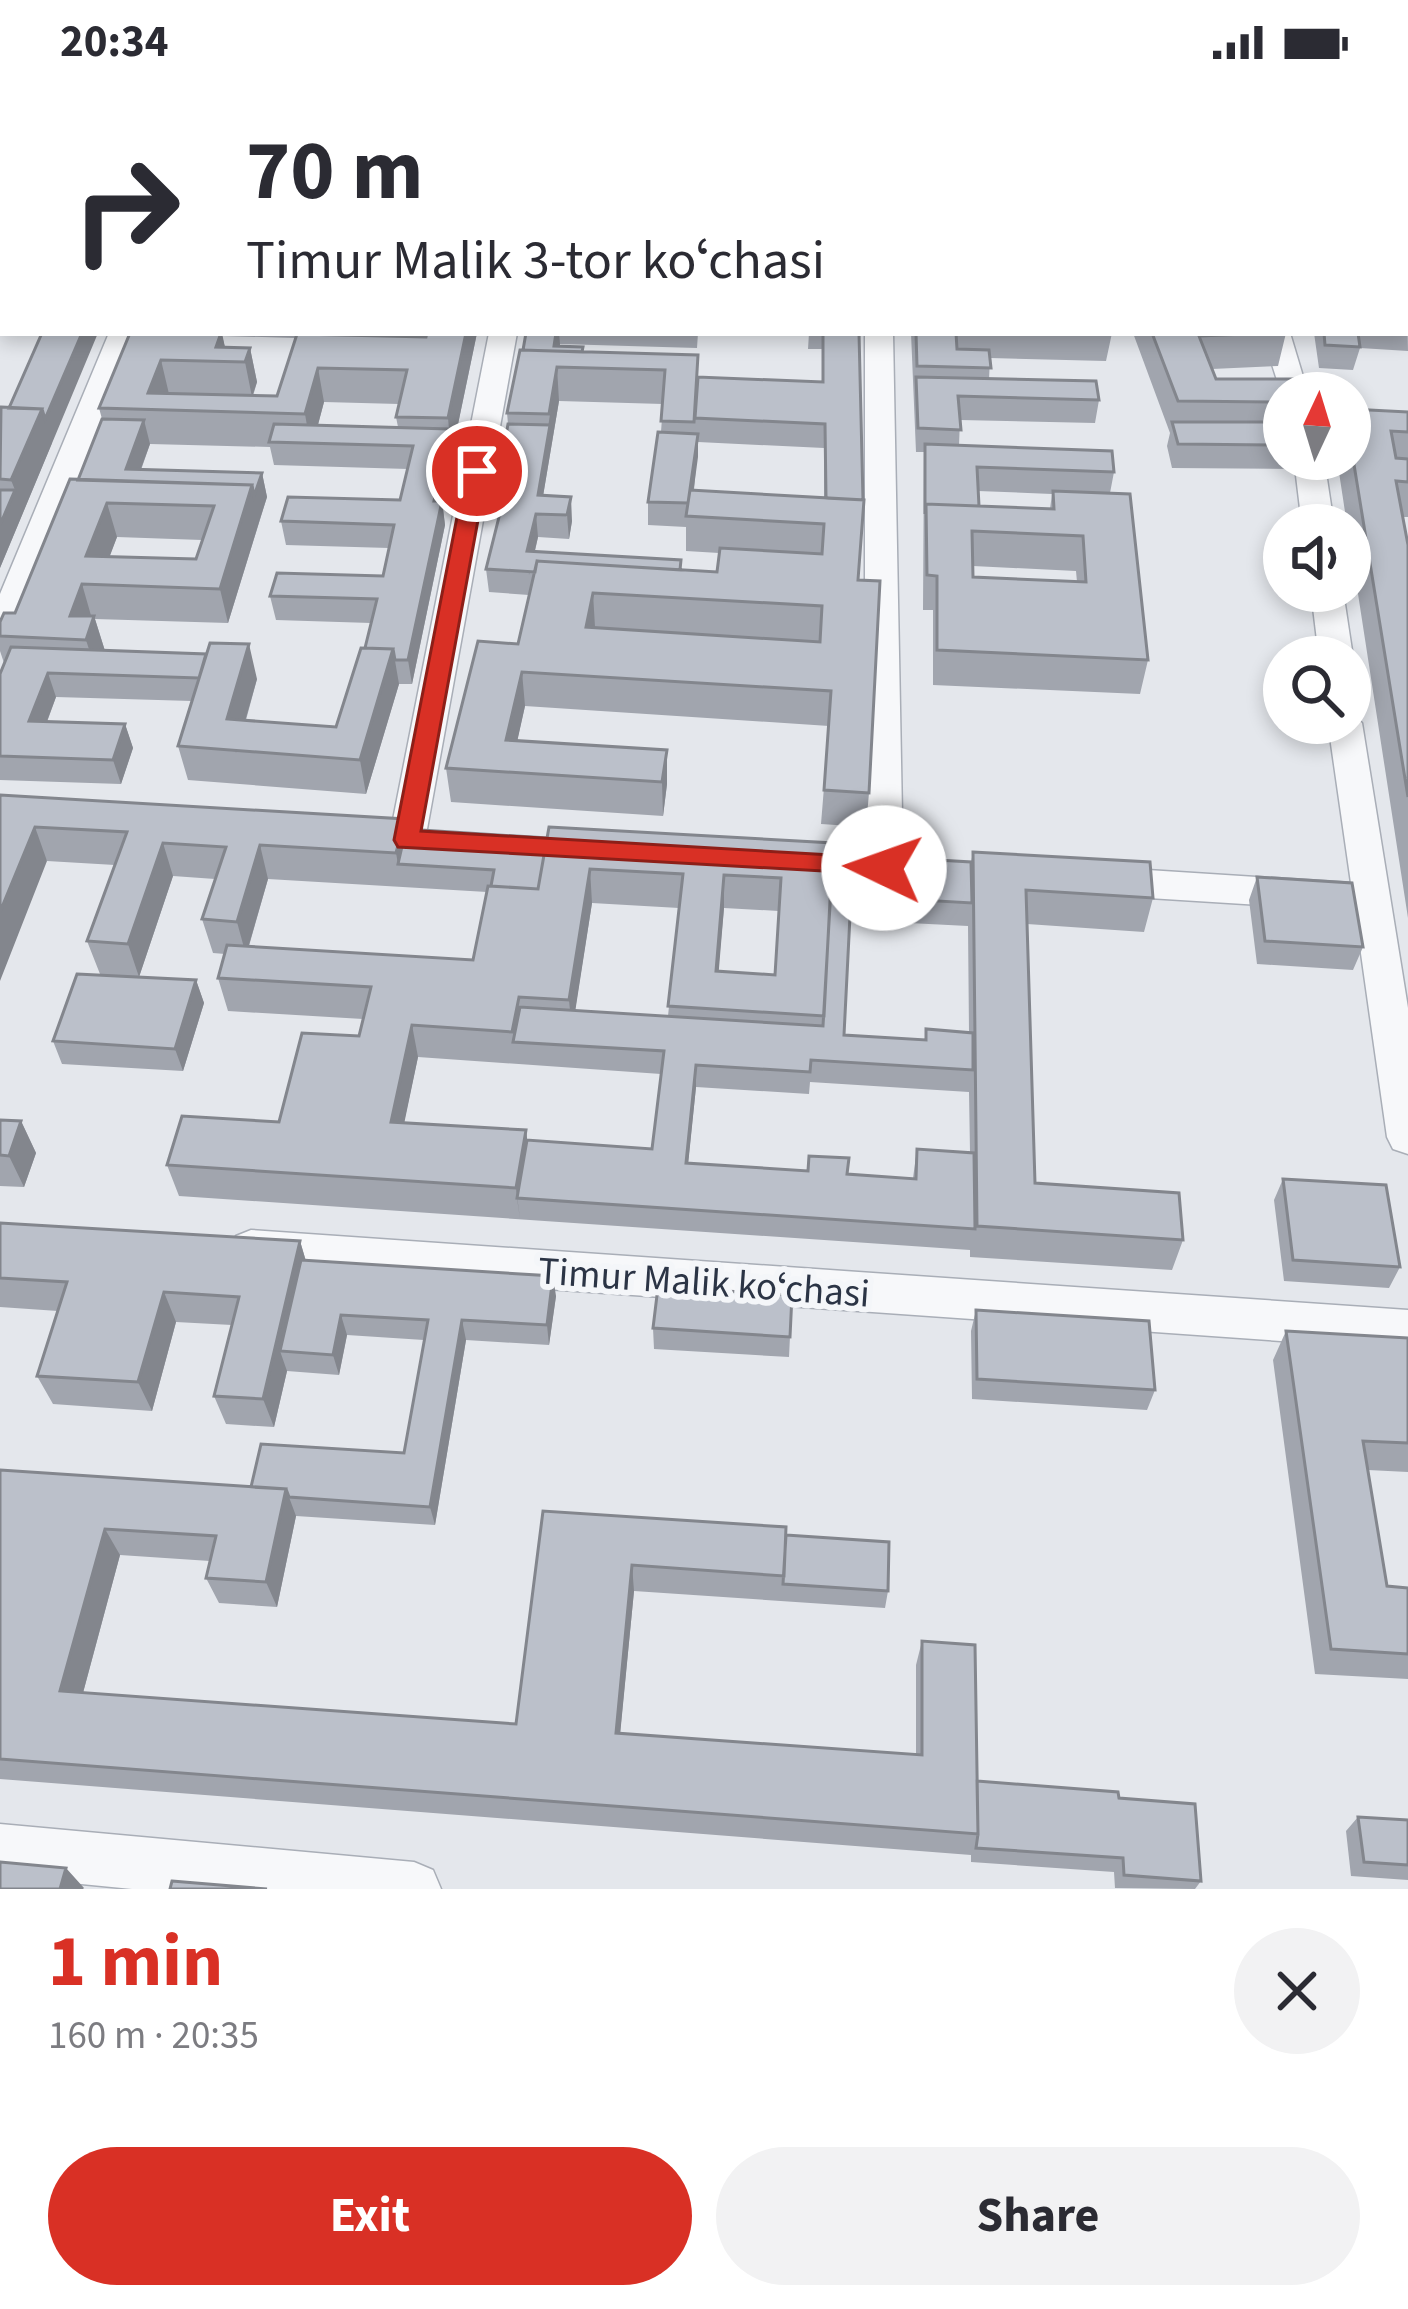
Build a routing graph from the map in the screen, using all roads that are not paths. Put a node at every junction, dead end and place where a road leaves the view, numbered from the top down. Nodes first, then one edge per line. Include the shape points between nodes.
1 (122, 336) edge
2 (502, 336) edge
3 (879, 336) edge
4 (1277, 336) edge
5 (1286, 372) edge
6 (0, 634) edge
7 (1348, 744) edge
8 (359, 837) edge
9 (407, 840) junction
10 (455, 843) edge
11 (836, 865) edge
12 (884, 868) junction
13 (930, 871) edge
14 (1069, 879) edge
15 (1369, 898) junction
16 (1408, 1136) edge
17 (214, 1246) edge
18 (1408, 1330) edge
19 (0, 1850) edge
20 (132, 1876) edge
21 (415, 1889) edge

1 - 6 street
2 - 9 street
3 - 12 street
4 - 5 street
7 - 15 street
8 - 9 street
9 - 10 street
11 - 12 street
12 - 13 street
14 - 15 street
15 - 16 street
17 - 18 street, Timur Malik koʻchasi
19 - 20 street
20 - 21 street

